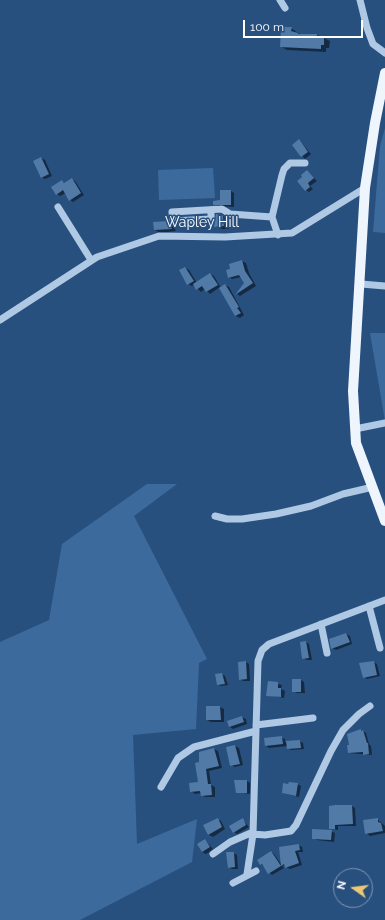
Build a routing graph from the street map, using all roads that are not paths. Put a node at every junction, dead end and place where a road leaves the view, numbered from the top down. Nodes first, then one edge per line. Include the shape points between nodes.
1 (280, 0) edge
2 (360, 0) edge
3 (285, 8) dead end
4 (385, 53) edge
5 (385, 73) edge
6 (305, 163) dead end
7 (365, 188) junction
8 (58, 207) dead end
9 (211, 210) junction
10 (272, 217) junction
11 (278, 235) junction
12 (91, 260) junction
13 (361, 284) junction
14 (385, 286) edge
15 (0, 320) edge
16 (385, 423) edge
17 (355, 429) junction
18 (373, 487) junction
19 (215, 516) dead end
20 (385, 521) edge
21 (385, 600) edge
22 (369, 606) junction
23 (321, 624) junction
24 (380, 648) dead end
25 (327, 653) dead end
26 (370, 706) dead end
27 (312, 718) dead end
28 (256, 728) junction
29 (161, 787) dead end
30 (253, 833) junction
31 (213, 854) dead end
32 (256, 871) dead end
33 (247, 874) junction
34 (233, 884) dead end

1 - 3 street
2 - 4 street via 373,44
5 - 7 main road
6 - 10 street via 290,163 284,169
7 - 11 street, Wapley Hill via 292,233
7 - 13 main road
8 - 12 street
9 - 9 street via 172,212 173,221 211,219
9 - 10 street via 222,209 230,214
10 - 11 street
11 - 12 street, Wapley Hill via 159,236
12 - 15 street, Wapley Hill
13 - 14 street
13 - 17 main road via 353,391
16 - 17 street
17 - 18 main road via 356,443
18 - 19 street via 276,514 242,519
18 - 20 main road
21 - 22 street
22 - 23 street
22 - 24 street
23 - 25 street
23 - 28 street via 269,644 262,650 258,661
26 - 30 street via 344,730 291,831 265,836
27 - 28 street
28 - 29 street via 194,747 178,758
28 - 30 street
30 - 31 street via 230,842
30 - 33 street
32 - 33 street
33 - 34 street

